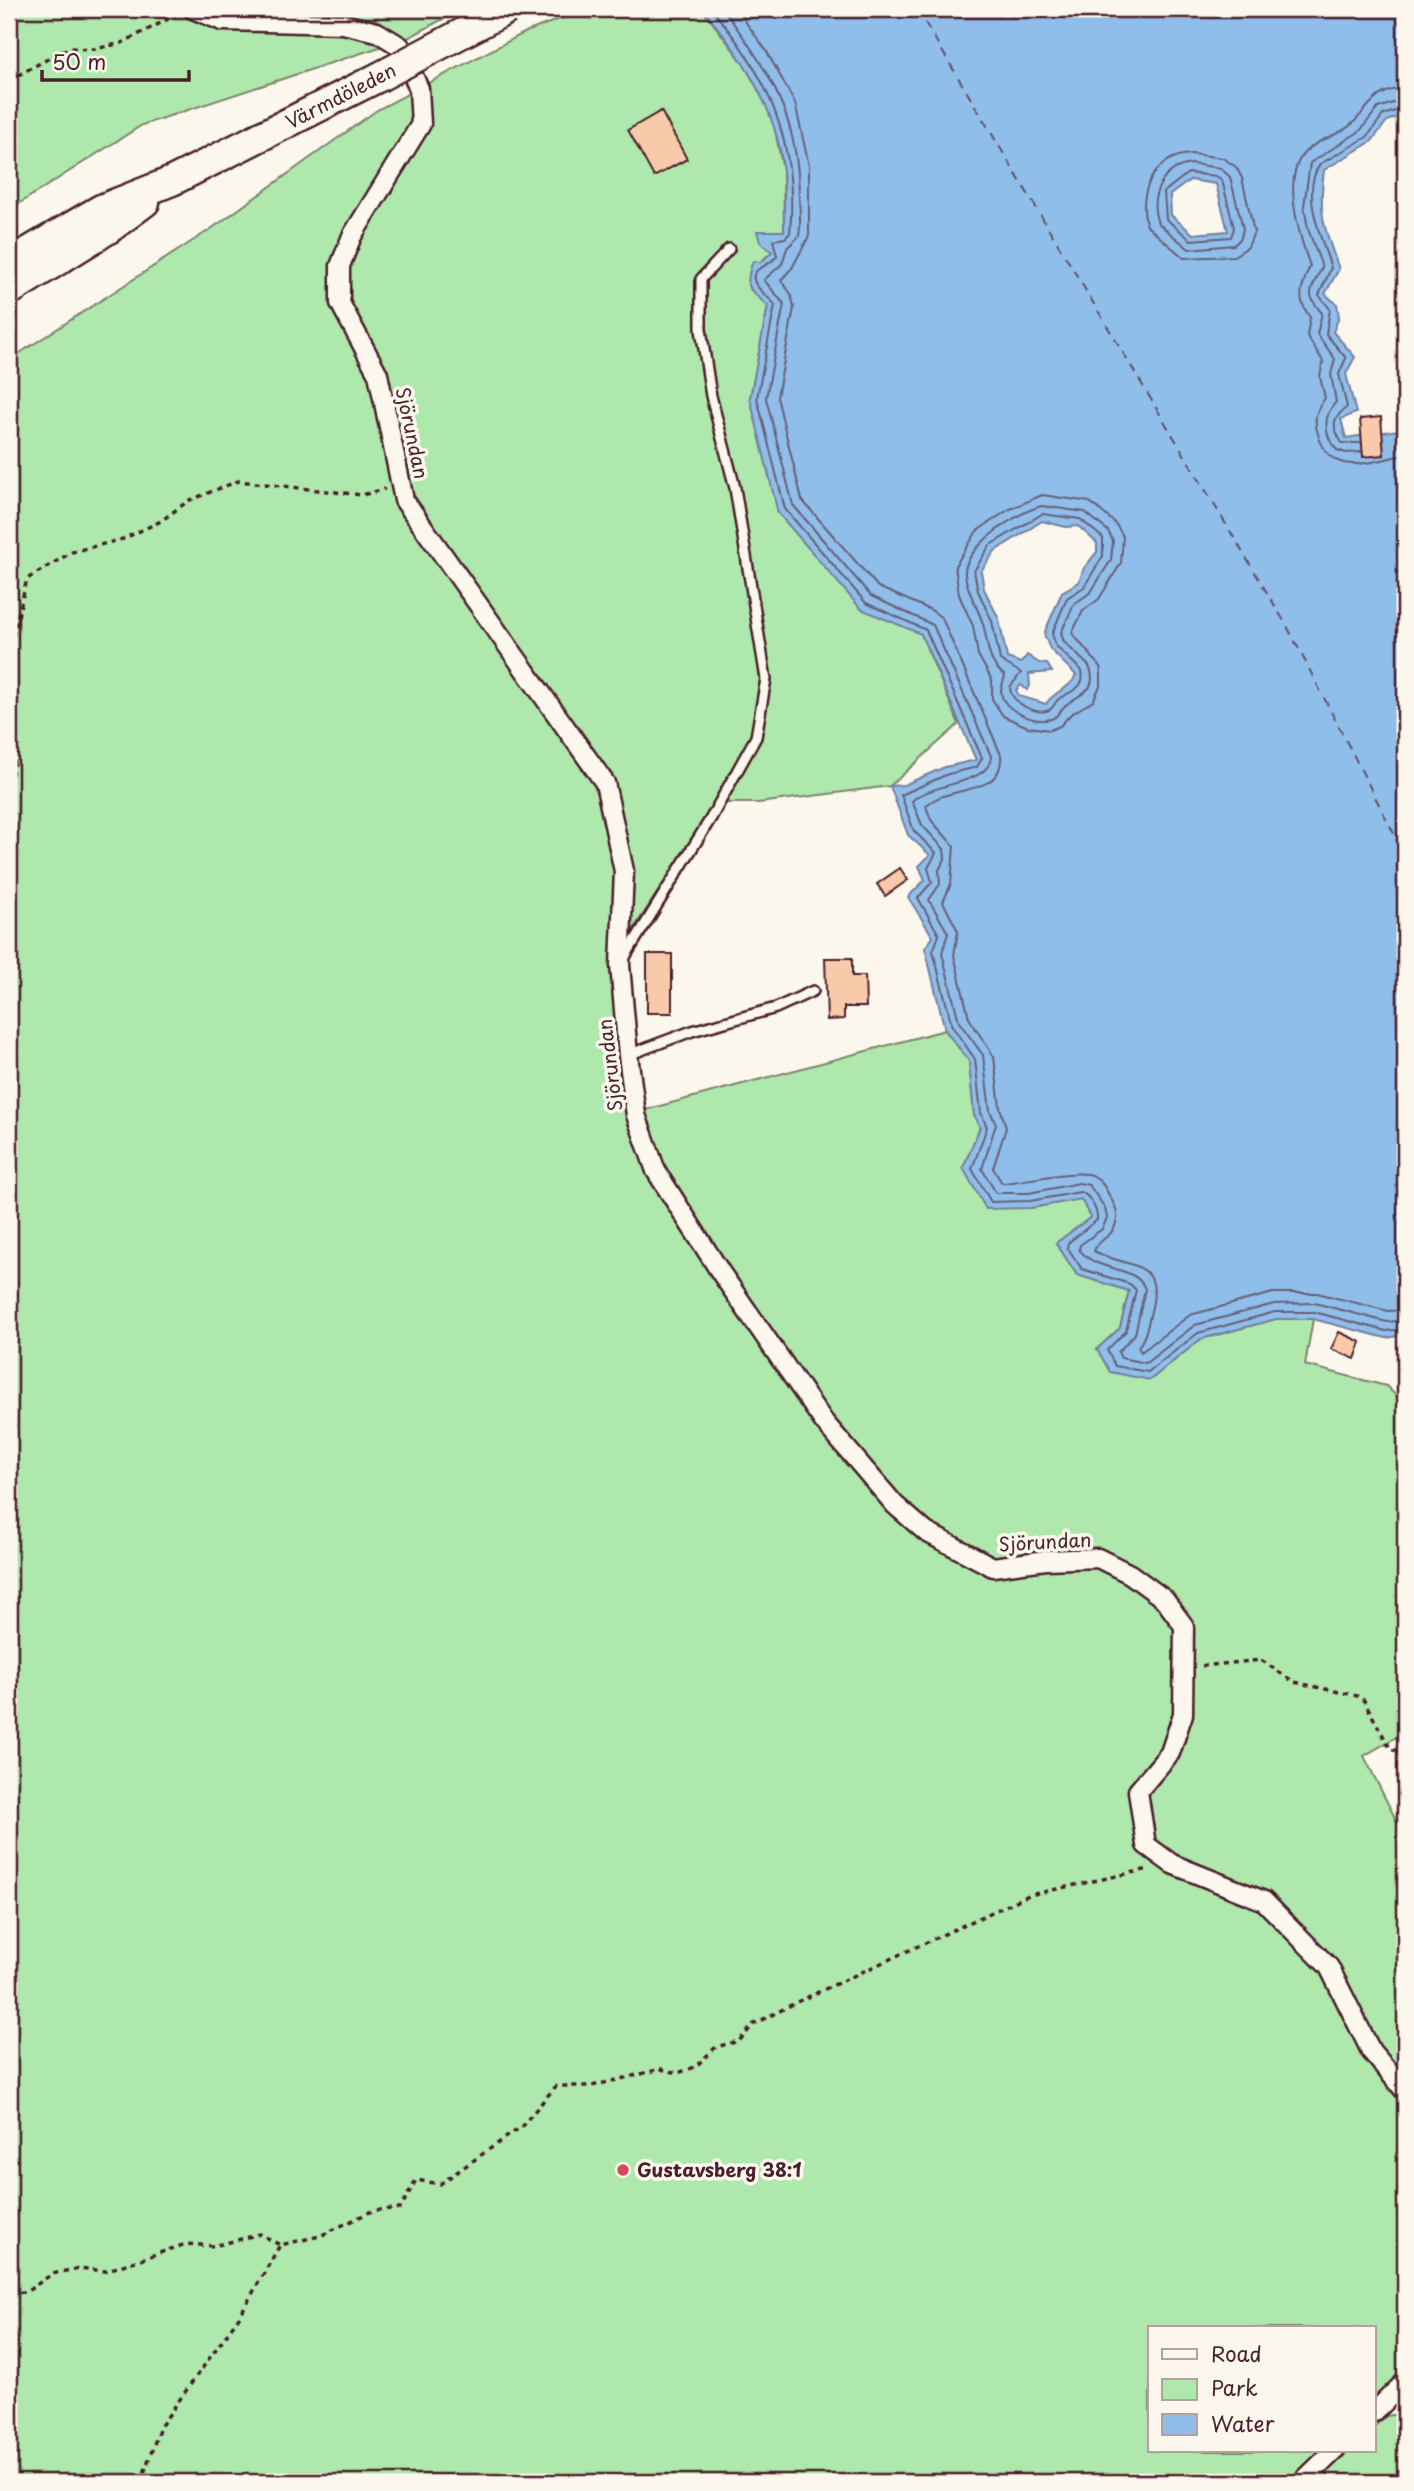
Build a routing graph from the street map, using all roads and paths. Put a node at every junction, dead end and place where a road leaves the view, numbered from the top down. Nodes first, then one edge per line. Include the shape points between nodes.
1 (508, 9) edge
2 (187, 11) edge
3 (9, 80) edge
4 (172, 181) junction
5 (729, 249) dead end
6 (9, 262) edge
7 (9, 291) edge
8 (401, 485) junction
9 (9, 785) edge
10 (620, 965) junction
11 (813, 991) dead end
12 (628, 1055) junction
13 (1182, 1668) junction
14 (1405, 1750) edge
15 (1172, 1864) junction
16 (1405, 2091) edge
17 (280, 2245) junction
18 (9, 2293) edge
19 (1405, 2382) edge
20 (1376, 2410) edge
21 (1333, 2452) edge
22 (141, 2482) edge
23 (1302, 2482) edge

1 - 4 main road, Värmdöleden, bridge
2 - 3 path via 122,43 68,48
2 - 8 street, Sjörundan via 222,21 343,24 377,32 400,46 419,89 421,124 368,208 340,266 340,303 378,373
4 - 6 main road, Värmdöleden via 101,209
4 - 7 main road, Värmdöleden via 110,228
5 - 10 lane via 701,279 701,329 711,396 735,488 766,679 756,737
8 - 9 path via 362,495 238,481 188,501 161,521 123,539 72,552 27,579 11,645 14,765
8 - 10 street, Sjörundan via 404,500 605,783 624,871
10 - 12 street, Sjörundan
11 - 12 lane via 776,1008 692,1031
12 - 13 street, Sjörundan via 636,1115 656,1171 720,1273 824,1422 895,1505 926,1532 993,1567 1098,1558 1130,1574 1164,1599 1184,1626
13 - 14 path via 1261,1660 1294,1682 1362,1697 1391,1749
13 - 15 street, Sjörundan via 1183,1714 1170,1753 1138,1791 1146,1845
15 - 16 street, Sjörundan via 1264,1901 1329,1967 1371,2051
15 - 17 path via 1029,1895 754,2024 739,2041 716,2047 695,2067 678,2073 661,2069 592,2086 555,2086 521,2127 460,2172 440,2184 416,2180 400,2209 374,2210 320,2236
17 - 18 path via 260,2234 214,2246 186,2244 105,2271 79,2268 52,2274 26,2292
17 - 22 path via 239,2317 160,2427
19 - 20 street
21 - 23 street

